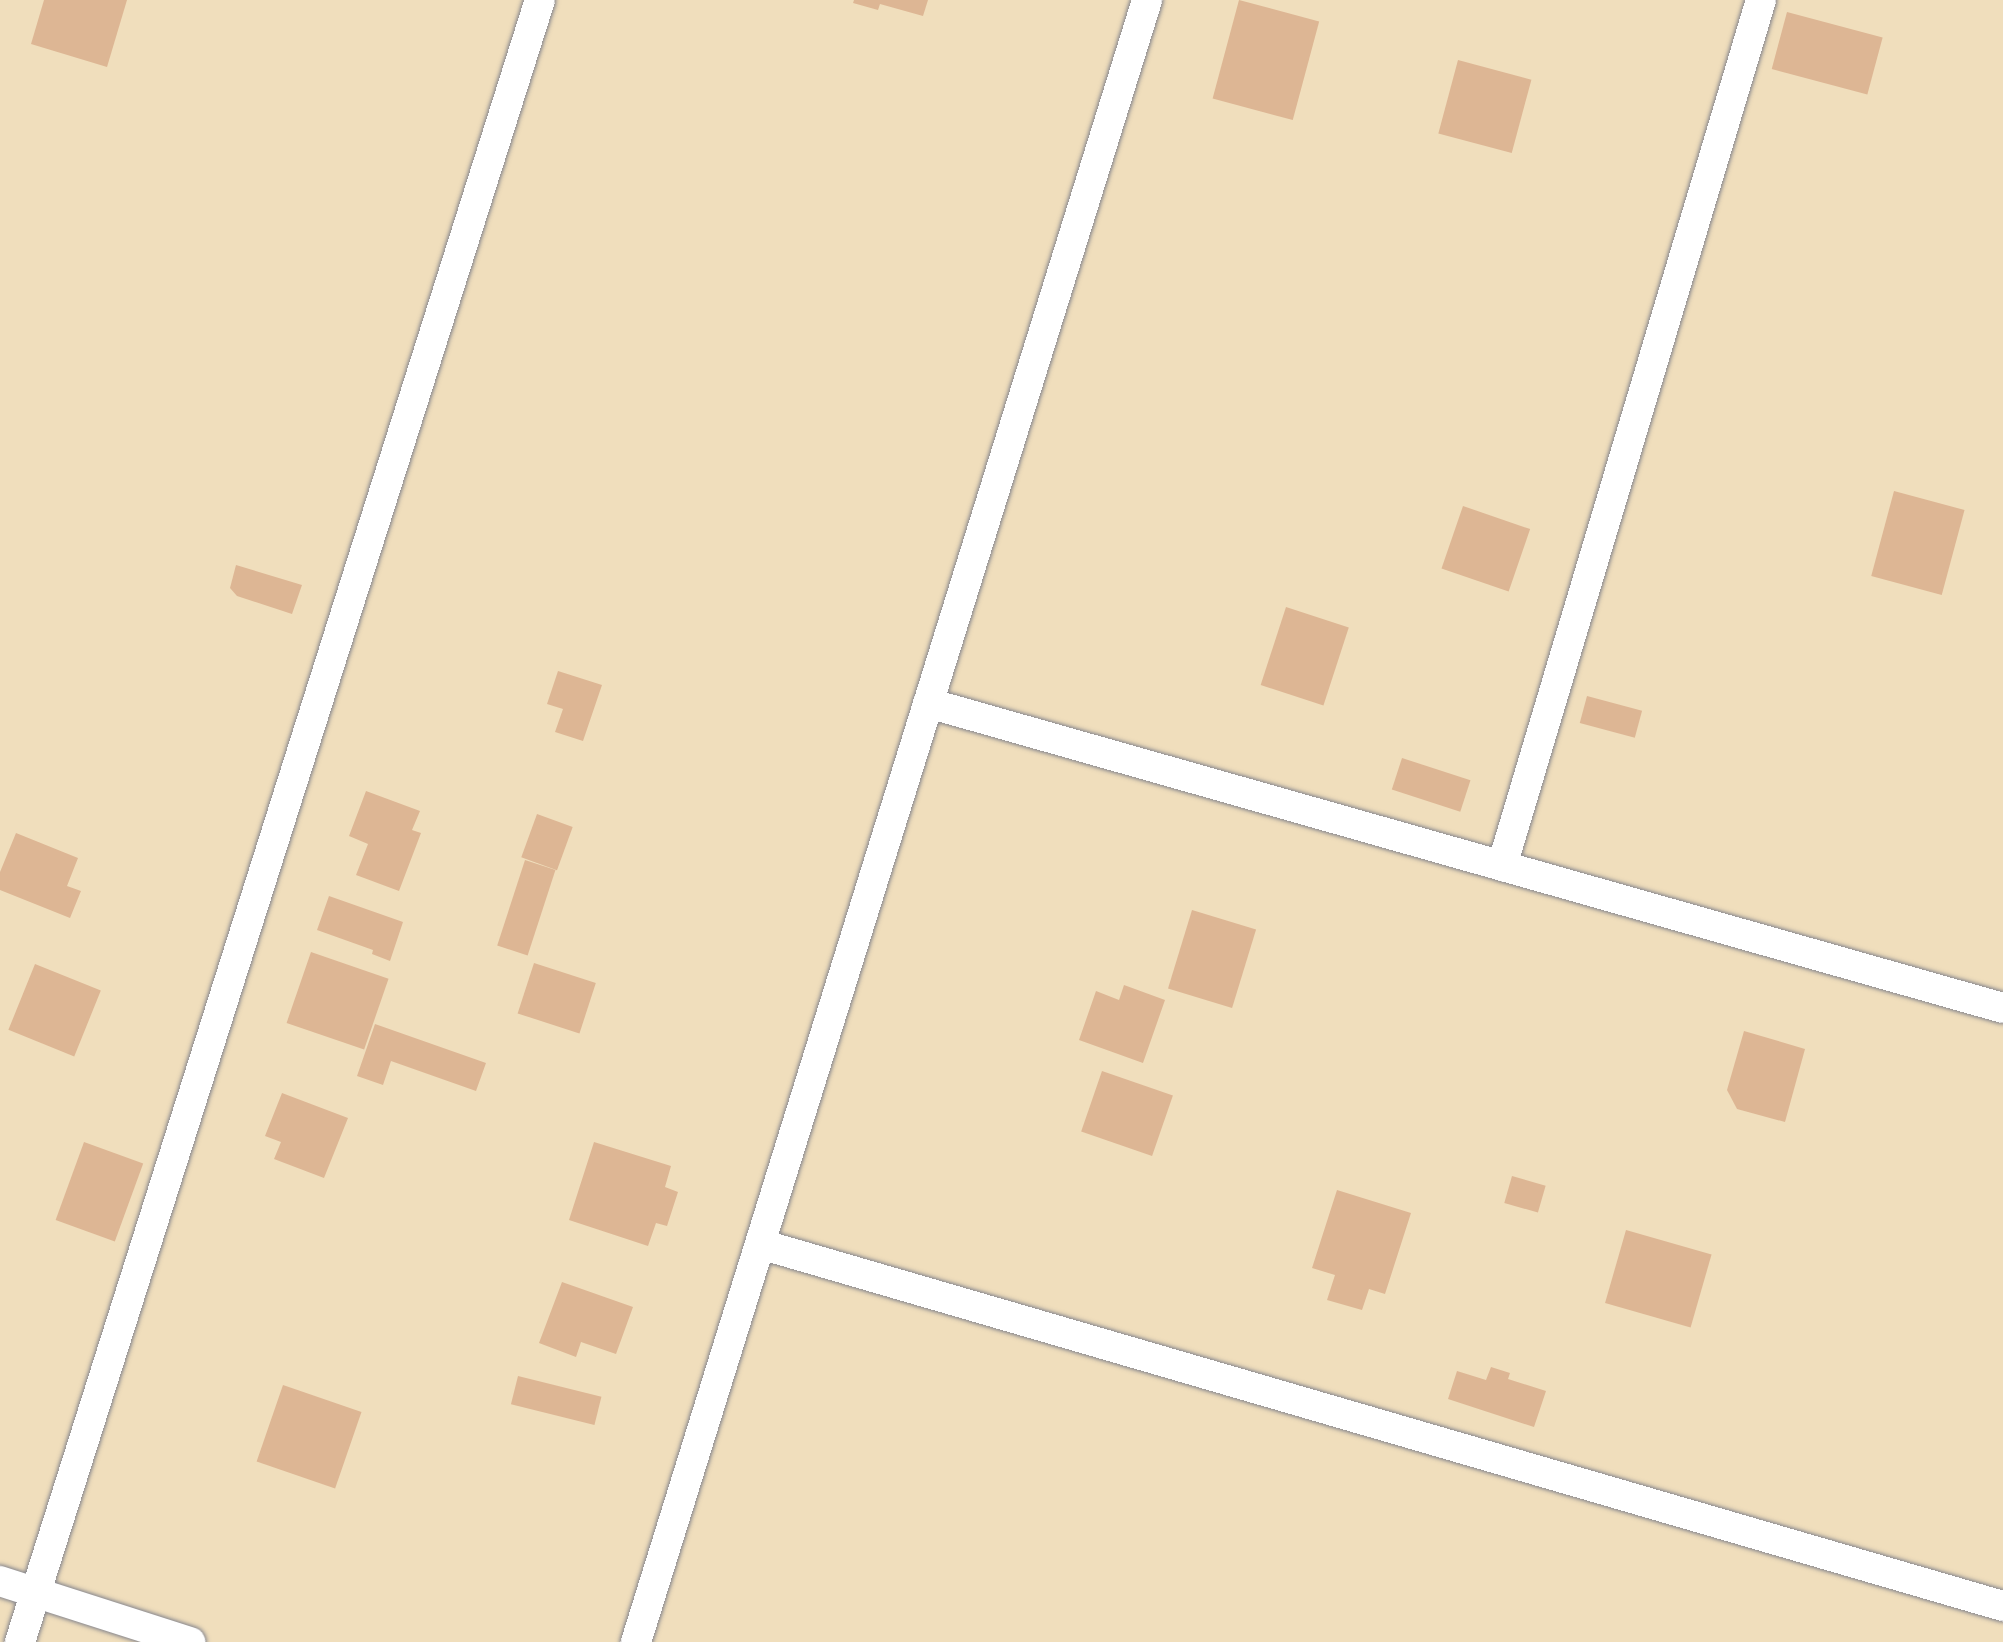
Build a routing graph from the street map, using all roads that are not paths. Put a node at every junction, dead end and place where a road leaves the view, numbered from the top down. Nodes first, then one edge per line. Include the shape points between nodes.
1 (540, 0) edge
2 (1147, 0) edge
3 (1761, 0) edge
4 (928, 703) junction
5 (1502, 866) junction
6 (2003, 1008) edge
7 (760, 1244) junction
8 (0, 1581) edge
9 (36, 1592) junction
10 (2003, 1606) edge
11 (20, 1642) edge
12 (190, 1642) edge
13 (636, 1642) edge

1 - 9 street
2 - 4 street
3 - 5 street
4 - 5 street
4 - 7 street
5 - 6 street
7 - 10 street
7 - 13 street
8 - 9 street
9 - 11 street
9 - 12 street

